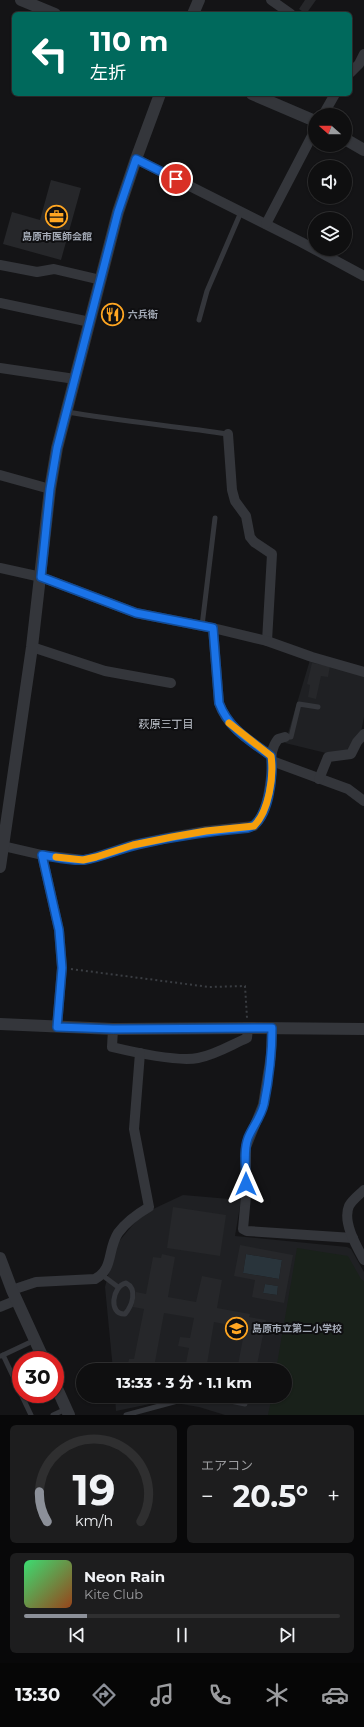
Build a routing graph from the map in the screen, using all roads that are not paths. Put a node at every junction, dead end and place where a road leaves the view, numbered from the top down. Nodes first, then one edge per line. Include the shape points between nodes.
1 (20, 0) edge
2 (199, 0) edge
3 (271, 0) edge
4 (50, 12) edge
5 (194, 12) edge
6 (288, 12) edge
7 (364, 54) edge
8 (352, 59) edge
9 (361, 66) edge
10 (352, 72) edge
11 (159, 96) edge
12 (257, 96) edge
13 (334, 96) edge
14 (326, 108) edge
15 (308, 118) edge
16 (308, 143) edge
17 (352, 143) edge
18 (364, 150) edge
19 (136, 159) junction
20 (241, 212) junction
21 (266, 224) junction
22 (0, 265) edge
23 (364, 276) edge
24 (101, 280) junction
25 (0, 303) edge
26 (199, 320) dead end
27 (90, 322) junction
28 (0, 368) edge
29 (75, 379) junction
30 (66, 412) junction
31 (228, 434) joint
32 (0, 475) edge
33 (50, 489) junction
34 (215, 518) dead end
35 (0, 568) edge
36 (41, 577) junction
37 (202, 626) junction
38 (213, 628) junction
39 (267, 641) junction
40 (32, 647) junction
41 (364, 672) edge
42 (171, 683) dead end
43 (318, 707) dead end
44 (364, 734) edge
45 (285, 737) joint
46 (271, 759) junction
47 (319, 779) junction
48 (364, 801) edge
49 (4, 819) edge
50 (3, 846) junction
51 (42, 855) junction
52 (0, 867) edge
53 (0, 1024) edge
54 (57, 1027) junction
55 (248, 1028) junction
56 (272, 1028) junction
57 (113, 1029) junction
58 (364, 1029) edge
59 (140, 1053) junction
60 (364, 1190) edge
61 (353, 1238) junction
62 (0, 1258) edge
63 (364, 1260) edge
64 (102, 1275) junction
65 (118, 1287) junction
66 (14, 1295) junction
67 (0, 1307) edge
68 (35, 1340) junction
69 (40, 1351) edge
70 (2, 1356) edge
71 (12, 1376) edge
72 (25, 1403) edge
73 (170, 1403) edge
74 (240, 1403) edge
75 (245, 1404) dead end
76 (68, 1412) edge
77 (31, 1415) edge
78 (53, 1415) edge
79 (126, 1415) edge

1 - 4 street
2 - 5 street
3 - 6 street
7 - 9 street
8 - 9 street
9 - 10 street
11 - 19 street
12 - 15 street
13 - 14 street
16 - 21 street
17 - 18 street
19 - 20 street
19 - 24 street via 118,212
20 - 21 street
20 - 26 lane via 207,291
21 - 23 street
22 - 24 street via 37,272 54,269
24 - 27 street
25 - 27 street
27 - 29 street
28 - 29 street
29 - 30 street
30 - 31 lane
30 - 33 street
31 - 39 street via 234,501 246,516 250,537 272,554
32 - 33 street
33 - 36 street
34 - 37 lane
35 - 36 street
36 - 37 street via 136,613
36 - 40 street
37 - 38 street
38 - 39 street
38 - 46 street via 219,703 223,713 234,728
39 - 41 street
40 - 42 street via 105,671
40 - 49 street
43 - 45 lane via 300,704 291,737
44 - 47 street via 352,754 328,757
45 - 46 street via 278,739
46 - 47 street
46 - 51 street via 266,806 254,826 172,837 133,845 83,860
47 - 48 street via 348,790
49 - 50 street
50 - 51 street
50 - 52 street
51 - 54 street via 59,930 62,968
53 - 54 street
54 - 57 street
55 - 56 street
55 - 57 street
55 - 59 street via 246,1038 209,1056 182,1059
56 - 58 street
56 - 61 street via 264,1105 246,1147 243,1229
57 - 59 street via 112,1047
59 - 64 street via 134,1129 149,1207 136,1215 118,1233 111,1246 107,1269
60 - 61 street via 348,1210 349,1227
61 - 63 street
62 - 66 street
64 - 65 lane
64 - 66 street via 95,1279 36,1282
65 - 65 lane via 126,1283 132,1288 131,1306 125,1314 117,1312 115,1307 114,1297
66 - 67 street
66 - 68 street
68 - 69 street
68 - 70 lane
70 - 71 lane
72 - 77 lane
73 - 79 lane
74 - 75 lane
76 - 78 lane

